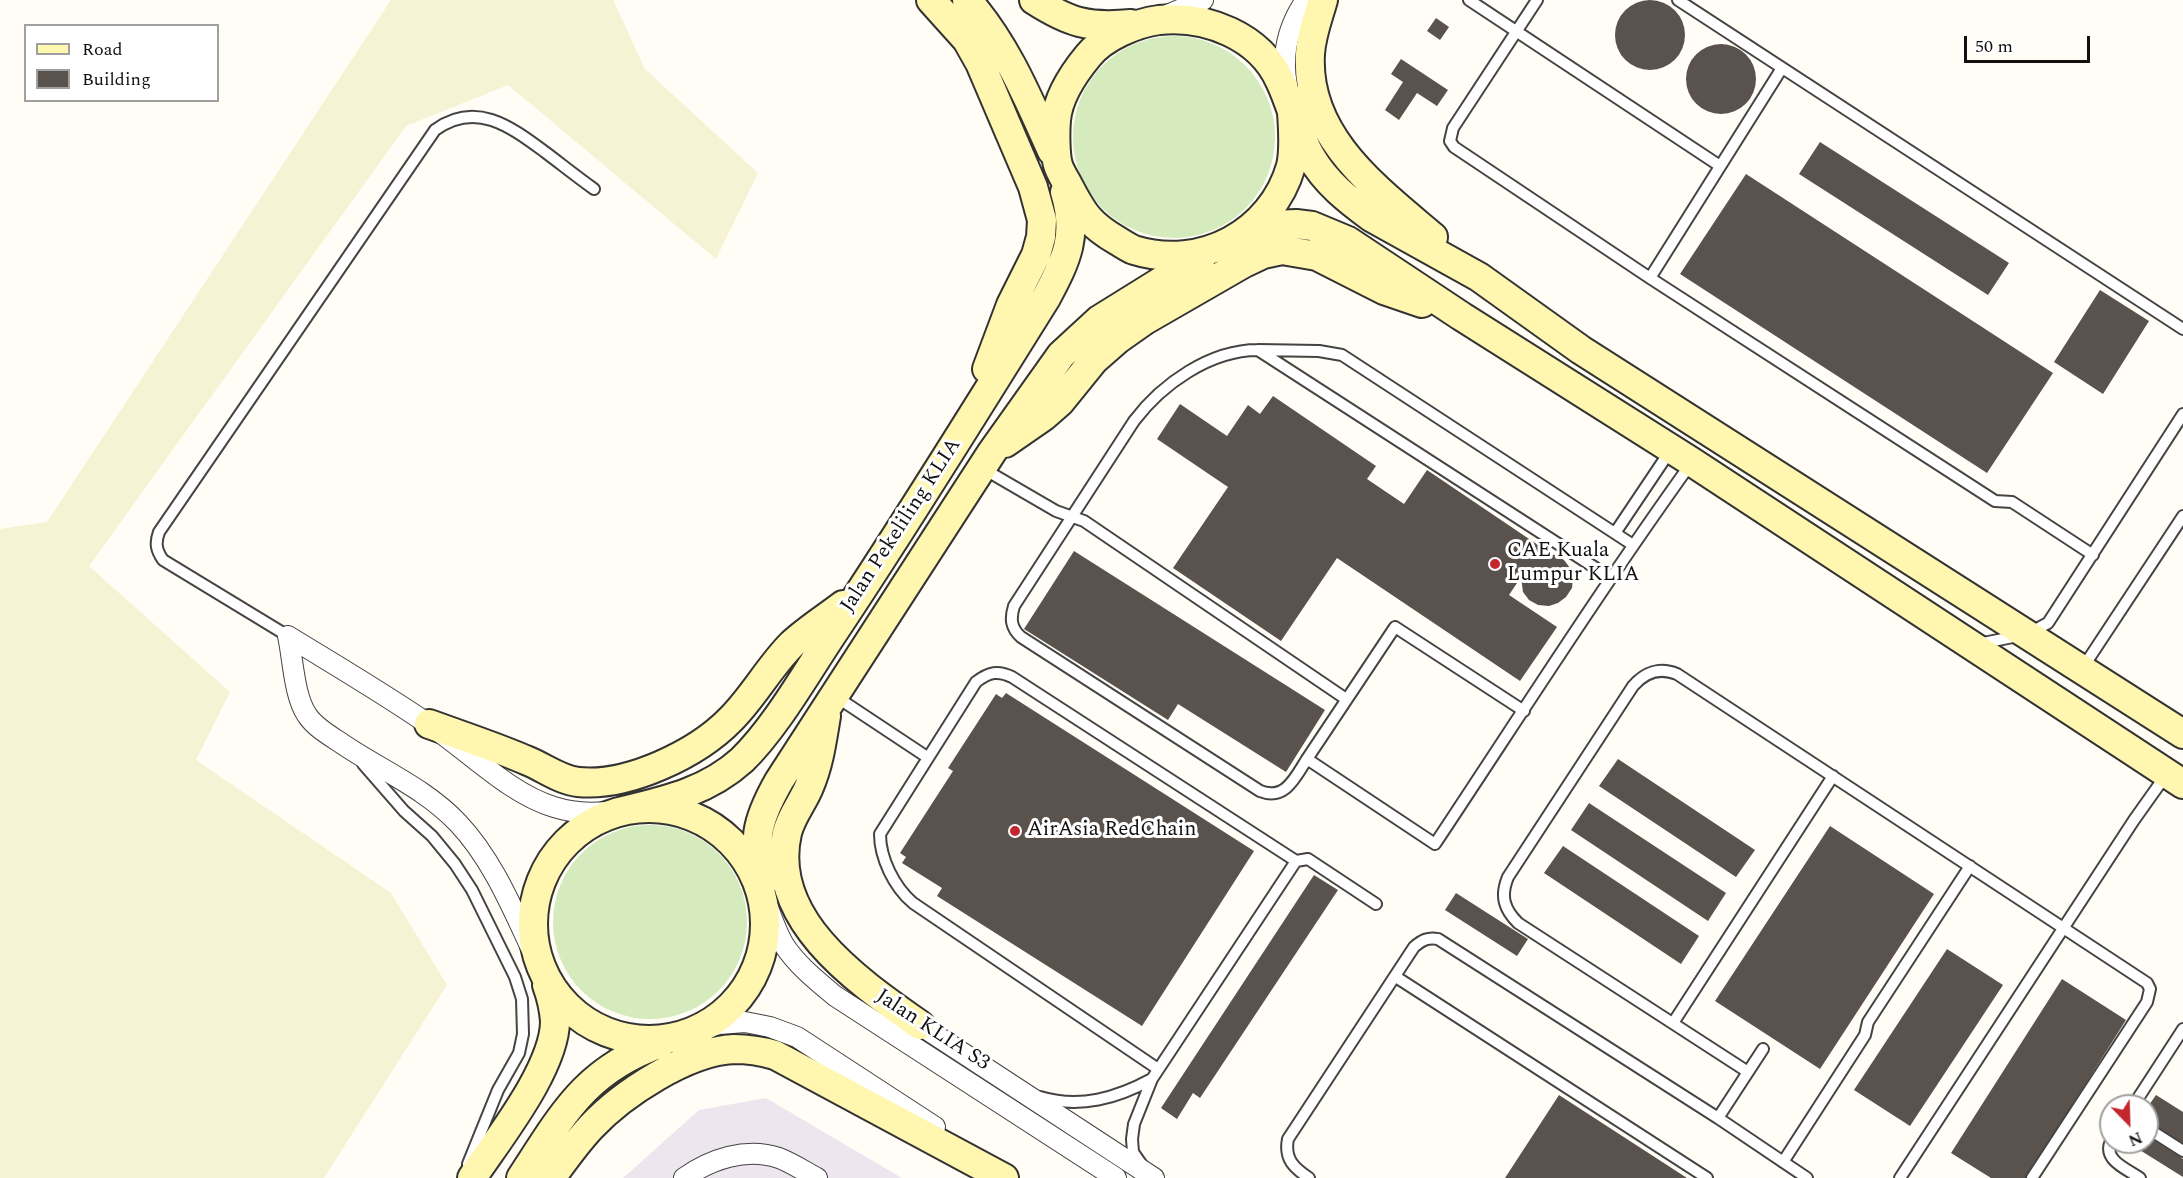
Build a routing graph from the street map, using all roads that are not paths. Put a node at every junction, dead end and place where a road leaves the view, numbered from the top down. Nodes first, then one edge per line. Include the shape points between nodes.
1 (931, 0) edge
2 (967, 0) edge
3 (1034, 0) edge
4 (1203, 0) edge
5 (1306, 0) edge
6 (1323, 0) edge
7 (1469, 0) edge
8 (1537, 0) edge
9 (1678, 0) edge
10 (1142, 22) junction
11 (1516, 31) junction
12 (1782, 68) junction
13 (1292, 112) junction
14 (1058, 164) junction
15 (1720, 166) junction
16 (594, 189) dead end
17 (1244, 234) junction
18 (1212, 251) junction
19 (1479, 277) junction
20 (1650, 278) junction
21 (1461, 316) junction
22 (2183, 329) edge
23 (1258, 350) junction
24 (2183, 414) edge
25 (968, 422) junction
26 (1682, 455) junction
27 (987, 460) junction
28 (2183, 516) edge
29 (1073, 517) junction
30 (1615, 533) junction
31 (1633, 545) junction
32 (2093, 555) junction
33 (1611, 578) junction
34 (861, 590) junction
35 (2028, 634) junction
36 (288, 636) junction
37 (1972, 645) junction
38 (2082, 669) junction
39 (1346, 699) junction
40 (831, 702) junction
41 (1524, 711) junction
42 (429, 724) junction
43 (2183, 734) edge
44 (351, 750) junction
45 (927, 757) junction
46 (1307, 759) junction
47 (1833, 776) junction
48 (2175, 778) edge
49 (627, 810) junction
50 (1296, 861) junction
51 (1970, 866) junction
52 (761, 888) junction
53 (1377, 904) dead end
54 (2064, 927) junction
55 (541, 969) junction
56 (1396, 977) junction
57 (1673, 1023) junction
58 (920, 1025) joint
59 (2183, 1029) edge
60 (680, 1036) junction
61 (1763, 1049) dead end
62 (1748, 1072) junction
63 (1155, 1074) junction
64 (1013, 1086) junction
65 (2141, 1094) edge
66 (1718, 1118) junction
67 (2159, 1136) edge
68 (2183, 1151) edge
69 (2109, 1154) edge
70 (1783, 1162) junction
71 (462, 1178) edge
72 (472, 1178) edge
73 (521, 1178) edge
74 (551, 1178) edge
75 (684, 1178) edge
76 (817, 1178) edge
77 (1004, 1178) edge
78 (1012, 1178) edge
79 (1116, 1178) edge
80 (1155, 1178) edge
81 (1309, 1178) edge
82 (1707, 1178) edge
83 (1807, 1178) edge
84 (1901, 1178) edge
85 (2032, 1178) edge
86 (2140, 1178) edge

1 - 25 main road via 967,40 980,63 1033,187 1042,220 1036,255 1011,305
2 - 14 main road, Jalan Pekeliling KLIA via 1003,48
3 - 10 main road, Jalan Pekeliling KLIA via 1074,22 1094,26
4 - 10 street
5 - 13 street via 1290,27 1285,50
6 - 19 main road via 1314,29 1310,75 1322,117 1334,139 1365,178
7 - 11 lane
8 - 11 lane
9 - 12 lane
10 - 13 main road, Jalan Pekeliling KLIA via 1198,20 1231,32 1259,52 1280,79
10 - 14 main road, Jalan Pekeliling KLIA via 1089,54 1066,87 1056,118
11 - 15 lane
11 - 20 lane via 1453,128 1450,141
12 - 15 lane
12 - 22 lane
13 - 17 main road, Jalan Pekeliling KLIA via 1292,163 1284,185 1268,212
13 - 19 main road via 1311,156 1342,195 1371,217
14 - 18 main road, Jalan Pekeliling KLIA via 1080,208 1099,230 1133,250 1172,257
14 - 25 main road, Jalan Pekeliling KLIA via 1070,210 1069,251 1046,298
15 - 20 lane
16 - 36 lane via 501,123 472,117 457,119 435,130 165,522 156,542 163,560
17 - 18 main road, Jalan Pekeliling KLIA
17 - 21 main road via 1296,224 1330,232
18 - 27 main road, Jalan Pekeliling KLIA via 1132,298 1077,339 1044,376
19 - 35 main road via 1581,350
20 - 32 lane via 1995,501 2012,502
21 - 26 main road
21 - 27 main road via 1384,290 1317,256 1282,250 1263,254 1118,339 1094,360 1060,402
23 - 29 lane via 1233,353 1209,362 1156,397 1134,421
23 - 30 lane via 1342,355
23 - 33 lane
24 - 32 lane
25 - 34 main road, Jalan Pekeliling KLIA
26 - 30 lane
26 - 31 lane
26 - 37 main road
27 - 29 lane via 1056,511
27 - 40 main road, Jalan Pekeliling KLIA
28 - 38 lane
29 - 39 lane
29 - 46 lane via 1014,606 1014,630 1268,794 1290,786
30 - 31 lane
31 - 33 lane
32 - 35 lane via 2048,623
33 - 41 lane
34 - 42 main road via 794,643 732,718 711,737 665,763 635,774 578,782
34 - 49 main road, Jalan Pekeliling KLIA via 772,724 741,760 718,779 696,790
35 - 37 lane
35 - 38 main road
36 - 42 street
36 - 44 street via 300,701 307,716
37 - 48 main road
38 - 43 main road
39 - 41 lane via 1395,627
39 - 46 lane
40 - 45 lane
40 - 52 main road, Jalan Pekeliling KLIA via 763,808 757,831
40 - 58 main road via 817,766 788,831 785,870 806,924 826,949 867,987
41 - 46 lane via 1435,844
42 - 49 street via 526,795 544,803 580,813
44 - 55 street via 413,786 459,824 491,870
44 - 71 lane via 455,864 500,946 522,999 519,1053 498,1090
45 - 50 lane via 976,682 993,672 1003,672
45 - 63 lane via 880,834 882,853 902,894
47 - 51 lane
47 - 57 lane
47 - 57 lane via 1677,674 1648,673 1633,686 1508,877 1503,896 1505,906 1518,922
48 - 54 lane via 2144,806
49 - 52 main road, Jalan Pekeliling KLIA via 661,808 693,816 723,833 746,858
49 - 55 main road, Jalan Pekeliling KLIA via 585,828 567,842 547,869 535,902 533,936
50 - 53 lane via 1308,859
50 - 63 lane
51 - 54 lane
51 - 70 lane
52 - 60 main road, Jalan Pekeliling KLIA via 767,926 761,960 743,994 715,1020
52 - 79 street, Jalan KLIA S3 via 785,946 835,996
54 - 84 lane
54 - 85 lane via 2143,979 2150,996
55 - 60 main road, Jalan Pekeliling KLIA via 574,1014 598,1029 624,1038 652,1041
55 - 72 main road, Jalan Pekeliling KLIA via 555,1021 549,1053 532,1087
56 - 66 lane via 1420,941 1438,939
56 - 81 lane via 1288,1139 1287,1153 1292,1165
56 - 82 lane
57 - 62 lane
58 - 64 street
59 - 65 lane
60 - 73 main road, Jalan Pekeliling KLIA via 625,1059 588,1086 570,1104
60 - 78 street via 719,1024 745,1022 797,1037
61 - 62 lane
62 - 66 lane
63 - 64 lane via 1113,1097 1070,1103
63 - 80 lane via 1134,1124 1132,1139 1133,1152
64 - 80 street
66 - 70 lane
67 - 68 lane
69 - 86 lane
70 - 83 lane
74 - 77 main road via 592,1126 637,1088 686,1063 732,1049 775,1055
75 - 76 street via 714,1161 745,1154 778,1158

